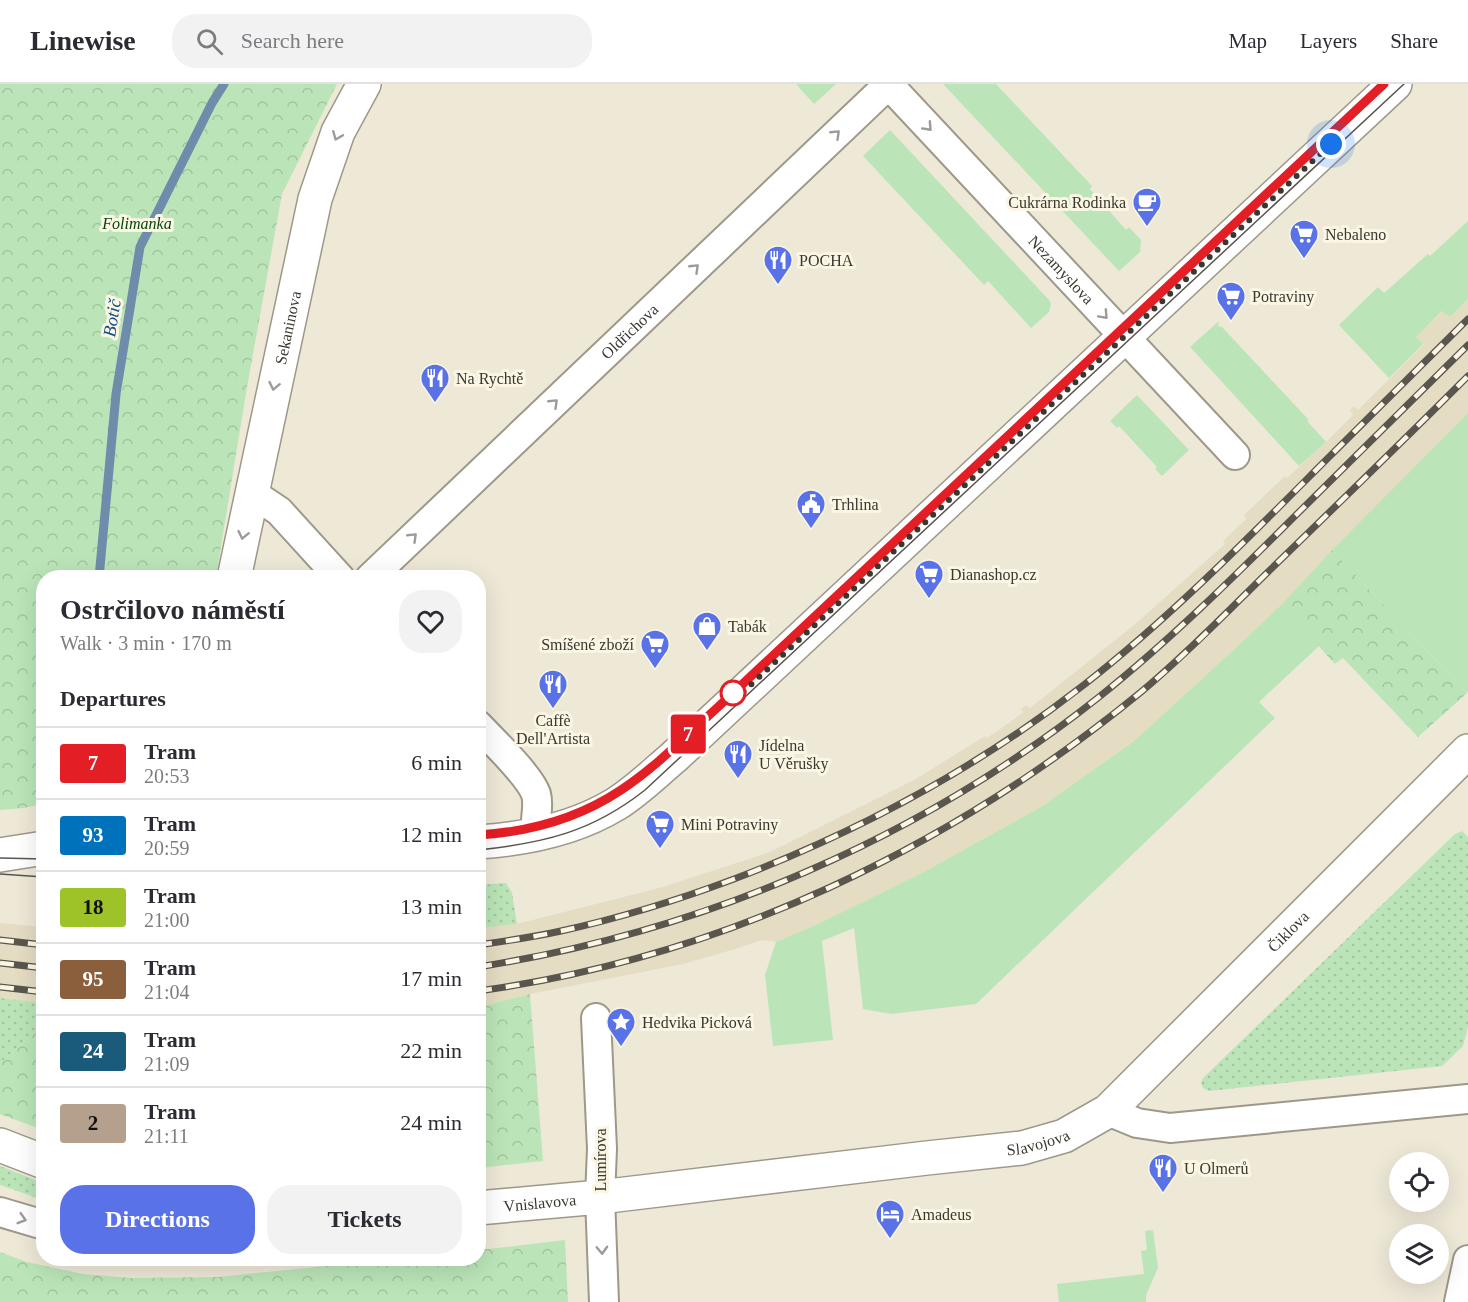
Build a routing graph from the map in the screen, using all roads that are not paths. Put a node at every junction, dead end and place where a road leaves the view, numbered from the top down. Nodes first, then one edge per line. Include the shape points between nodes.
1 (364, 84) edge
2 (888, 84) edge
3 (1395, 84) edge
4 (1125, 337) junction
5 (1235, 455) dead end
6 (252, 493) junction
7 (236, 570) edge
8 (333, 570) edge
9 (378, 570) edge
10 (486, 733) edge
11 (1468, 751) edge
12 (537, 835) junction
13 (486, 841) edge
14 (36, 849) edge
15 (0, 855) edge
16 (0, 866) edge
17 (36, 868) edge
18 (596, 1018) dead end
19 (1468, 1099) edge
20 (1108, 1111) junction
21 (0, 1145) edge
22 (36, 1159) edge
23 (600, 1197) junction
24 (486, 1207) edge
25 (0, 1212) edge
26 (36, 1223) edge
27 (1468, 1260) edge
28 (604, 1302) edge
29 (1459, 1302) edge

1 -> 6 main road, Sekaninova via 338,132 315,199
2 -> 4 street, Nezamyslova
9 -> 2 street, Oldřichova
3 - 4 main road
4 - 5 street, Nezamyslova
4 - 12 main road via 640,786 602,811
6 -> 7 main road, Sekaninova
6 - 8 street via 279,511
10 - 12 street via 535,791
11 - 20 main road, Čiklova
12 - 13 main road
14 - 15 main road
16 - 17 main road
18 - 23 street, Lumírova via 602,1149
19 - 20 street via 1170,1128 1137,1123
20 - 23 main road, Slavojova via 1064,1136 1022,1148
21 - 22 main road
23 - 24 main road, Vnislavova
23 -> 28 street, Lumírova
25 -> 26 street
27 - 29 street

